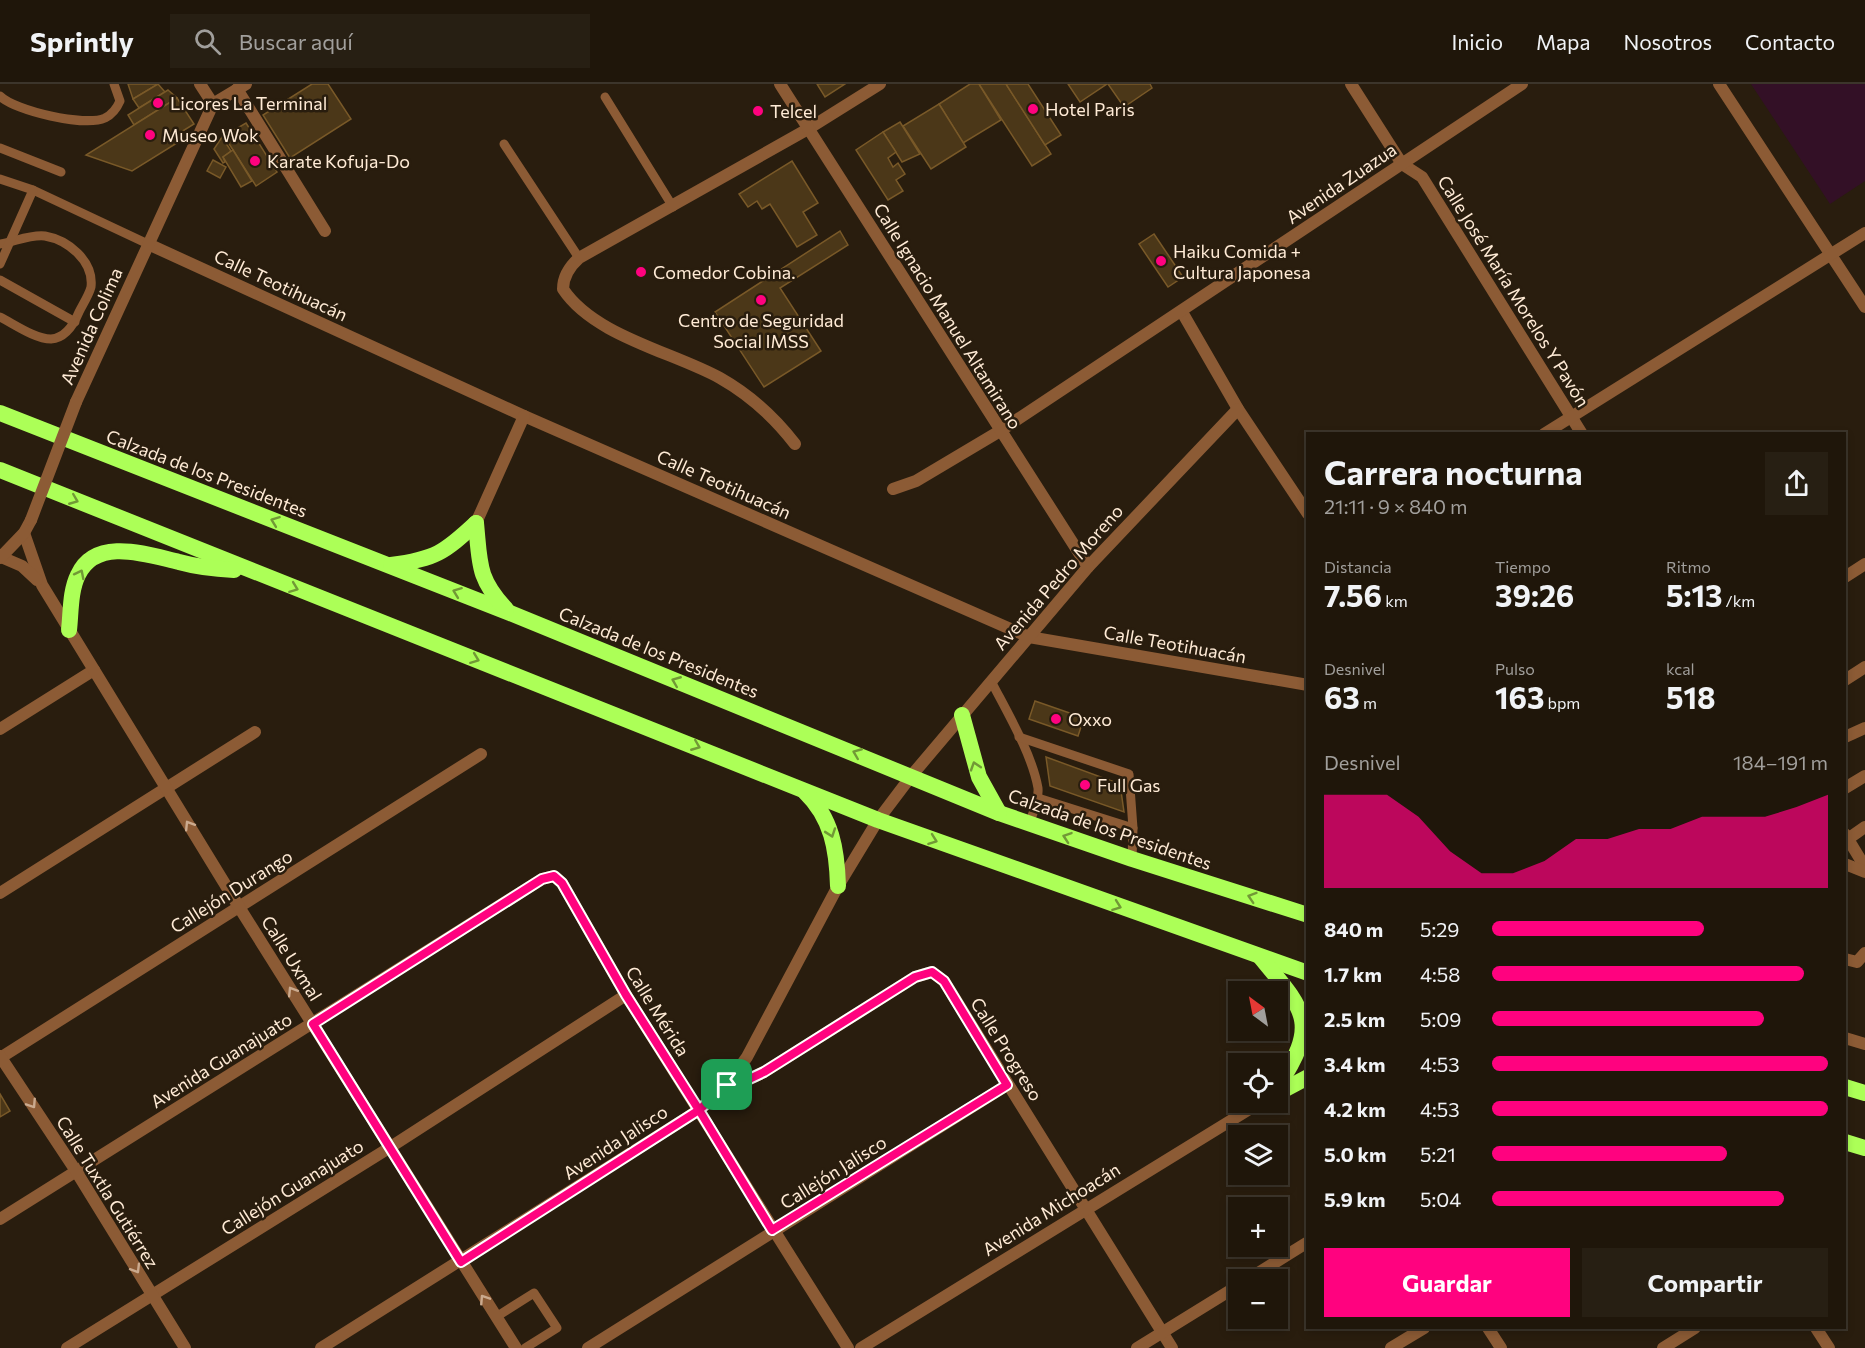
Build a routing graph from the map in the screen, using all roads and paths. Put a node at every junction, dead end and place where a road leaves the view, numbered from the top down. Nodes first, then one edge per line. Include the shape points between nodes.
1 (114, 84) edge
2 (200, 84) edge
3 (780, 84) edge
4 (880, 84) edge
5 (1351, 84) edge
6 (1522, 84) edge
7 (1719, 84) edge
8 (242, 87) edge
9 (0, 96) edge
10 (605, 97) dead end
11 (213, 105) junction
12 (808, 129) junction
13 (504, 144) dead end
14 (0, 148) edge
15 (1402, 164) junction
16 (61, 172) dead end
17 (0, 179) edge
18 (33, 190) junction
19 (673, 207) junction
20 (326, 231) dead end
21 (1865, 233) edge
22 (4, 243) edge
23 (148, 244) junction
24 (1830, 255) junction
25 (574, 262) junction
26 (0, 264) edge
27 (0, 280) edge
28 (1865, 307) edge
29 (1182, 312) junction
30 (0, 317) edge
31 (75, 322) junction
32 (1238, 409) junction
33 (0, 413) edge
34 (524, 416) junction
35 (1571, 417) junction
36 (1000, 431) junction
37 (1547, 432) edge
38 (1581, 432) edge
39 (795, 444) dead end
40 (0, 470) edge
41 (893, 489) dead end
42 (1306, 511) edge
43 (476, 523) junction
44 (24, 533) junction
45 (1, 558) edge
46 (1865, 564) edge
47 (388, 565) junction
48 (1088, 567) junction
49 (249, 571) junction
50 (1846, 576) edge
51 (42, 585) junction
52 (510, 613) junction
53 (69, 630) junction
54 (1029, 637) junction
55 (1865, 667) edge
56 (94, 670) junction
57 (1846, 679) edge
58 (991, 681) junction
59 (1306, 685) edge
60 (962, 715) junction
61 (1865, 728) edge
62 (0, 729) edge
63 (255, 732) dead end
64 (1019, 737) junction
65 (1846, 737) edge
66 (481, 754) dead end
67 (912, 775) junction
68 (1865, 776) edge
69 (1846, 787) edge
70 (166, 788) junction
71 (802, 789) junction
72 (1038, 798) junction
73 (999, 813) junction
74 (878, 820) junction
75 (1029, 824) junction
76 (1865, 827) edge
77 (1133, 828) junction
78 (1846, 838) edge
79 (1132, 859) junction
80 (1846, 864) edge
81 (1865, 869) edge
82 (554, 876) joint
83 (838, 886) junction
84 (0, 893) edge
85 (239, 907) junction
86 (1306, 914) edge
87 (1862, 957) edge
88 (1261, 958) junction
89 (1846, 959) edge
90 (1306, 972) edge
91 (626, 995) junction
92 (313, 1024) junction
93 (1846, 1038) edge
94 (1865, 1044) edge
95 (0, 1057) edge
96 (1288, 1068) edge
97 (1306, 1078) edge
98 (727, 1085) junction
99 (1007, 1085) junction
100 (1846, 1087) edge
101 (1288, 1088) edge
102 (1865, 1093) edge
103 (699, 1110) junction
104 (1243, 1113) edge
105 (1846, 1142) edge
106 (389, 1148) junction
107 (1865, 1148) edge
108 (76, 1171) junction
109 (1085, 1209) junction
110 (0, 1220) edge
111 (772, 1230) junction
112 (1306, 1243) edge
113 (461, 1262) junction
114 (1265, 1269) edge
115 (1228, 1292) edge
116 (152, 1295) junction
117 (496, 1317) junction
118 (1422, 1329) edge
119 (1489, 1329) edge
120 (1693, 1329) edge
121 (1817, 1329) edge
122 (1162, 1333) junction
123 (67, 1348) edge
124 (185, 1348) edge
125 (321, 1348) edge
126 (516, 1348) edge
127 (525, 1348) edge
128 (588, 1348) edge
129 (848, 1348) edge
130 (861, 1348) edge
131 (1137, 1348) edge
132 (1172, 1348) edge
133 (1391, 1348) edge
134 (1501, 1348) edge
135 (1663, 1348) edge
136 (1829, 1348) edge

1 - 9 lane via 120,101 116,111 95,120 62,118 24,109
2 - 11 street
3 - 12 street, Calle Ignacio Manuel Altamirano
4 - 12 street
5 - 15 street, Calle José María Morelos Y Pavón
6 - 15 street, Avenida Zuazua
7 - 24 street
8 - 11 street
8 - 20 street
10 - 19 lane
11 - 23 street, Avenida Colima
12 - 19 street
12 - 36 street, Calle Ignacio Manuel Altamirano
13 - 25 lane
14 - 16 lane
15 - 29 street, Avenida Zuazua
15 - 35 street, Calle José María Morelos Y Pavón via 1422,177
17 - 18 lane
18 - 22 lane
18 - 23 lane
19 - 25 street
21 - 24 street
22 - 26 lane
22 - 31 lane via 45,236 79,254 87,264 91,288
23 - 34 street, Calle Teotihuacán
23 - 44 street, Avenida Colima, bridge via 76,402
24 - 28 street
24 - 35 street
25 - 39 street via 563,281 563,289 582,310 612,329 721,378 777,420
27 - 31 lane
29 - 32 street
29 - 36 street, Avenida Zuazua
30 - 31 lane via 50,339 67,333
32 - 42 street
32 - 48 street, Avenida Pedro Moreno
47 -> 33 highway, Calzada de los Presidentes
34 - 43 street
34 - 54 street, Calle Teotihuacán
35 - 37 street
35 - 38 street, Calle José María Morelos Y Pavón
36 - 41 street, Avenida Zuazua via 924,476
36 - 48 street, Calle Ignacio Manuel Altamirano
40 -> 49 highway
43 - 47 highway via 436,556
43 - 52 highway via 480,568 490,591
44 - 45 street, Avenida Colima
44 - 51 street, Calle Uxmal
45 - 51 street, Calle Uxmal via 22,566
46 - 50 street
52 -> 47 highway, Calzada de los Presidentes
48 - 54 street, Avenida Pedro Moreno
53 -> 49 highway via 77,576 86,562 100,554 124,550 208,569
49 -> 71 highway
51 - 53 street, Calle Uxmal
67 -> 52 highway, Calzada de los Presidentes
53 - 56 street, Calle Uxmal
54 - 58 street, Avenida Pedro Moreno
54 - 59 street, Calle Teotihuacán
55 - 57 street
56 - 62 street
56 - 70 street, Calle Uxmal
58 - 60 street, Avenida Pedro Moreno
58 - 64 lane
60 - 67 street, Avenida Pedro Moreno
73 -> 60 highway via 979,777
61 - 65 street
63 - 70 street
64 - 72 lane
64 - 77 lane via 1125,771 1130,779
66 - 85 street, Callejón Durango
67 - 73 highway, Calzada de los Presidentes
67 - 74 street, Avenida Pedro Moreno
68 - 69 street
70 - 84 street
85 -> 70 street, Calle Uxmal
71 - 74 highway
71 -> 83 highway via 815,801 832,832
72 - 75 lane
72 - 77 lane
73 - 75 highway, Calzada de los Presidentes
74 - 83 street, Avenida Jalisco
74 -> 88 highway
79 -> 75 highway, Calzada de los Presidentes
76 - 78 street
77 - 79 lane
78 - 81 street
86 -> 79 highway, Calzada de los Presidentes
80 - 81 street
82 - 91 street, Calle Mérida via 562,883
82 - 92 street, Avenida Guanajuato via 542,879
83 - 98 street, Avenida Jalisco via 747,1057
92 -> 85 street, Calle Uxmal
85 - 95 street, Callejón Durango
87 - 89 street
88 - 90 highway
88 - 96 highway via 1300,1008 1304,1026 1301,1045
91 - 103 street, Calle Mérida
91 - 106 street, Callejón Guanajuato
92 - 106 street, Calle Uxmal
92 - 108 street, Avenida Guanajuato
93 - 94 street
95 -> 108 street, Calle Tuxtla Gutiérrez
97 - 101 highway
98 - 99 street, Calle Progreso via 764,1072 915,977 932,972 944,981
98 - 103 street, Avenida Jalisco
99 - 109 street, Calle Progreso
99 - 111 street, Callejón Jalisco
100 - 102 highway
103 - 111 street, Calle Mérida
103 - 113 street, Avenida Jalisco
104 - 109 street, Avenida Michoacán
105 - 107 highway
106 - 113 street, Calle Uxmal
106 - 116 street, Callejón Guanajuato
108 - 110 street, Avenida Guanajuato
108 -> 116 street, Calle Tuxtla Gutiérrez
109 - 122 street, Calle Progreso
109 - 130 street, Avenida Michoacán
111 - 128 street, Callejón Jalisco
111 - 129 street, Calle Mérida
112 - 114 street
117 -> 113 street, Calle Uxmal
113 - 125 street, Avenida Jalisco
115 - 122 street
116 - 123 street, Callejón Guanajuato
116 - 124 street, Calle Tuxtla Gutiérrez
117 - 126 street, Calle Uxmal
117 - 127 lane via 534,1293 557,1328
118 - 133 street
119 - 134 street
120 - 135 street
121 - 136 street
122 - 131 street
122 - 132 street, Calle Progreso

